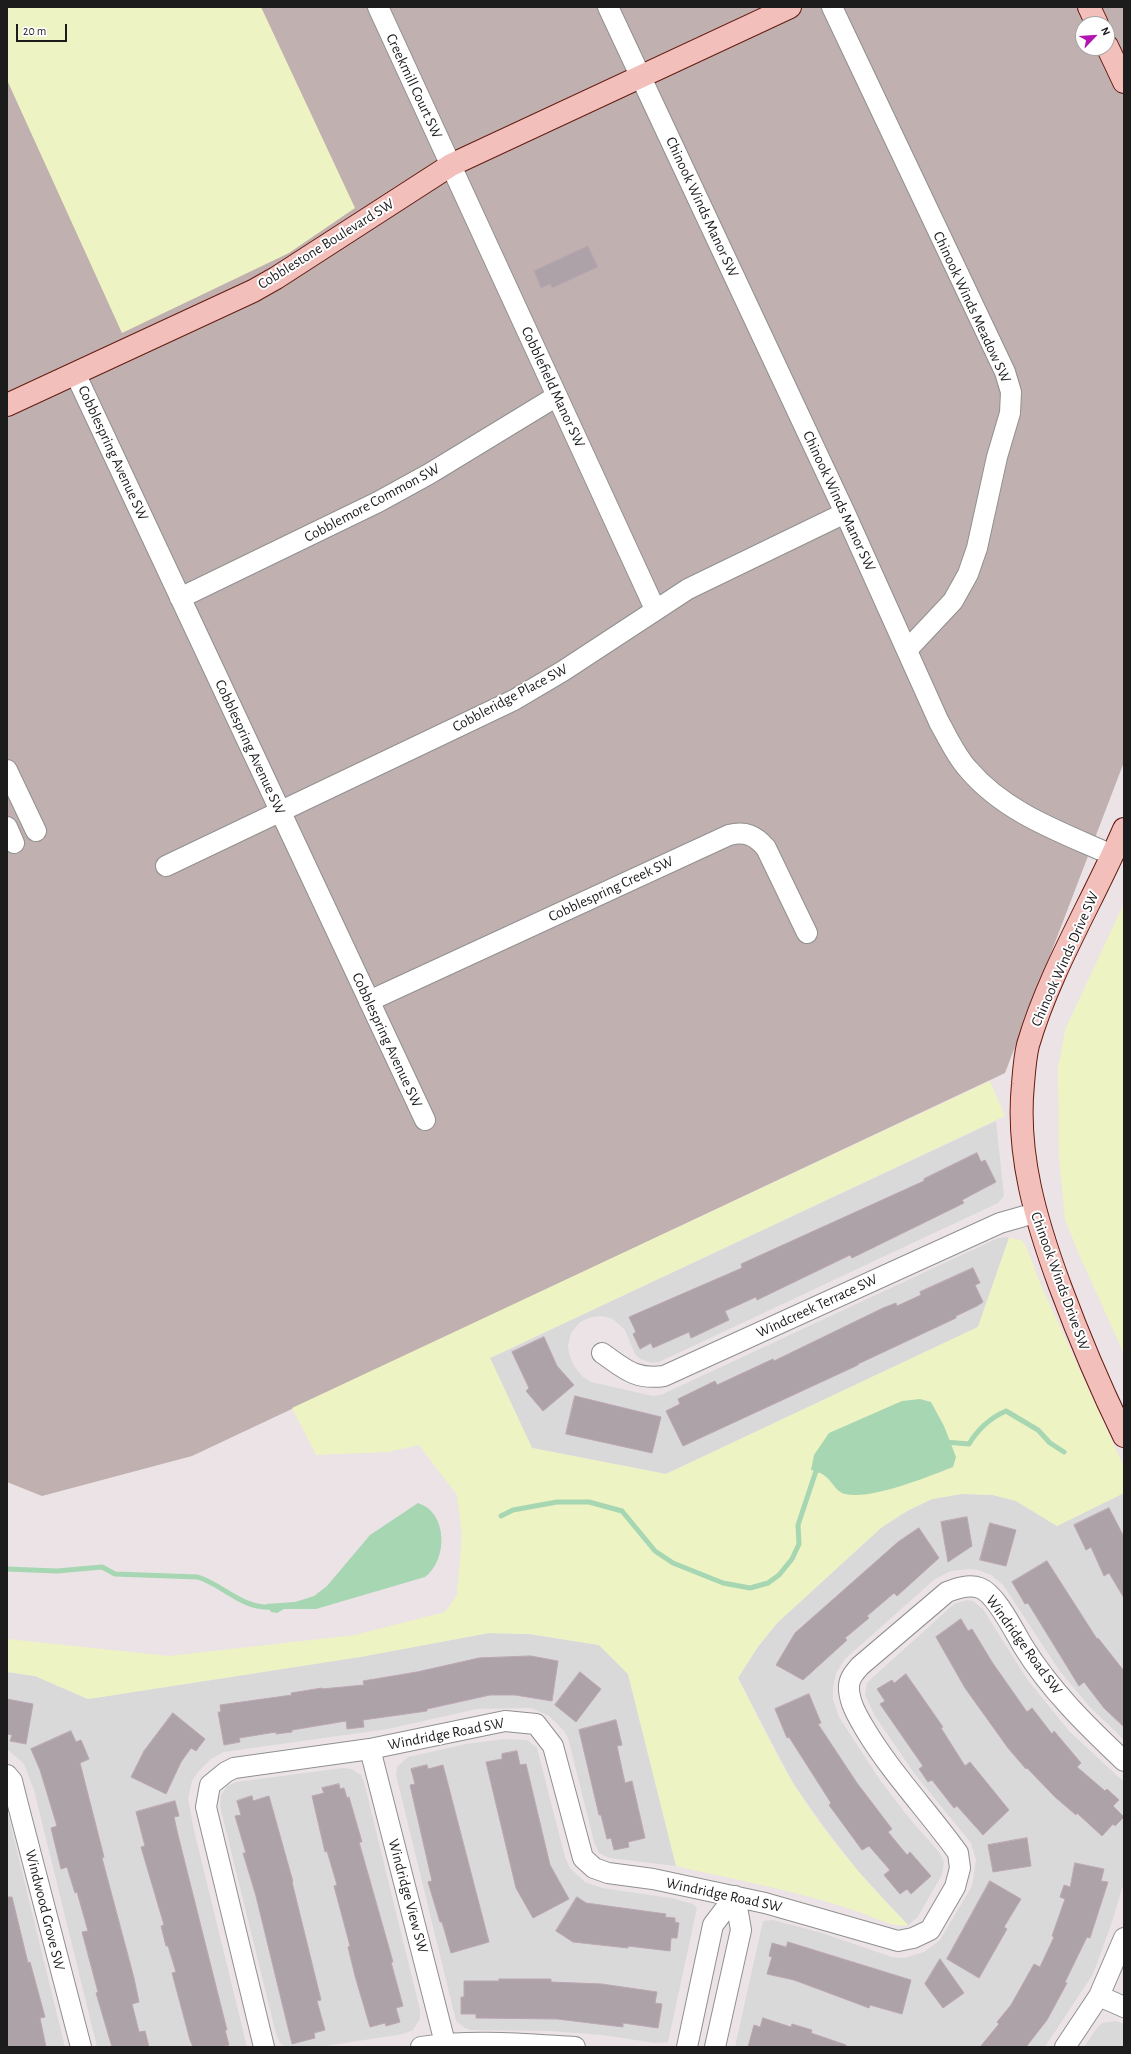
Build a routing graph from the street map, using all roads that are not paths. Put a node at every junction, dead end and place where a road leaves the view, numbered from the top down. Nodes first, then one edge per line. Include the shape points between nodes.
1 (378, 7) edge
2 (608, 7) edge
3 (790, 7) edge
4 (832, 7) edge
5 (1112, 56) edge
6 (641, 77) junction
7 (1124, 82) edge
8 (451, 165) junction
9 (75, 373) junction
10 (557, 396) junction
11 (7, 405) edge
12 (845, 513) junction
13 (180, 598) junction
14 (656, 609) junction
15 (907, 650) junction
16 (7, 770) edge
17 (281, 811) junction
18 (1124, 829) edge
19 (36, 831) dead end
20 (1112, 855) junction
21 (166, 866) dead end
22 (807, 933) dead end
23 (369, 1001) junction
24 (425, 1120) dead end
25 (1035, 1213) junction
26 (602, 1353) dead end
27 (1124, 1436) edge
28 (370, 1749) junction
29 (1124, 1761) edge
30 (7, 1775) edge
31 (735, 1896) junction
32 (1124, 1938) edge
33 (1099, 1996) junction
34 (1124, 2007) edge
35 (445, 2043) junction
36 (81, 2047) edge
37 (264, 2047) edge
38 (421, 2047) edge
39 (575, 2047) edge
40 (687, 2047) edge
41 (715, 2047) edge
42 (1065, 2047) edge

1 - 8 street, Creekmill Court SW
2 - 6 street, Chinook Winds Manor SW
3 - 6 street, Cobblestone Boulevard SW
4 - 15 street, Chinook Winds Meadow SW via 1005,372 1010,392 1010,413 997,457 977,548 968,574 953,601
5 - 7 street
6 - 8 street, Cobblestone Boulevard SW
6 - 12 street, Chinook Winds Manor SW
8 - 9 street, Cobblestone Boulevard SW via 276,278 226,304
8 - 10 street, Cobblefield Manor SW
9 - 11 street, Cobblestone Boulevard SW
9 - 13 street, Cobblespring Avenue SW
10 - 13 street, Cobblemore Common SW via 384,499
10 - 14 street, Cobblefield Manor SW
12 - 14 street, Cobbleridge Place SW via 688,589
12 - 15 street, Chinook Winds Manor SW
13 - 17 street, Cobblespring Avenue SW
14 - 17 street, Cobbleridge Place SW via 563,671 514,700
15 - 20 street, Chinook Winds Manor SW via 939,722 967,769 1012,807
16 - 19 street
17 - 21 street, Cobbleridge Place SW
17 - 23 street, Cobblespring Avenue SW
18 - 20 street, Chinook Winds Drive SW
20 - 25 street, Chinook Winds Drive SW via 1045,997 1028,1047 1020,1110 1026,1170
22 - 23 street, Cobblespring Creek SW via 766,848 759,840 740,832 729,834
23 - 24 street, Cobblespring Avenue SW
25 - 26 street, Windcreek Terrace SW via 1000,1223 664,1376 648,1378 628,1372
25 - 27 street, Chinook Winds Drive SW via 1076,1331
28 - 31 street, Windridge Road SW via 505,1721 536,1724 553,1746 583,1858 594,1868 608,1873 653,1879
28 - 35 street, Windridge View SW
28 - 37 street, Windridge Road SW via 234,1768 210,1785 206,1807
29 - 31 street, Windridge Road SW via 1068,1705 1029,1657 992,1596 980,1588 962,1586 947,1592 860,1666 851,1677 849,1689 855,1711 873,1741 899,1779 958,1853 960,1868 955,1887 930,1930 913,1938 898,1941 830,1920
30 - 36 street, Windwood Grove SW via 12,1781
31 - 40 street via 713,1925
31 - 41 street via 740,1930
32 - 33 street
33 - 34 street
33 - 42 street
35 - 38 street
35 - 39 street

